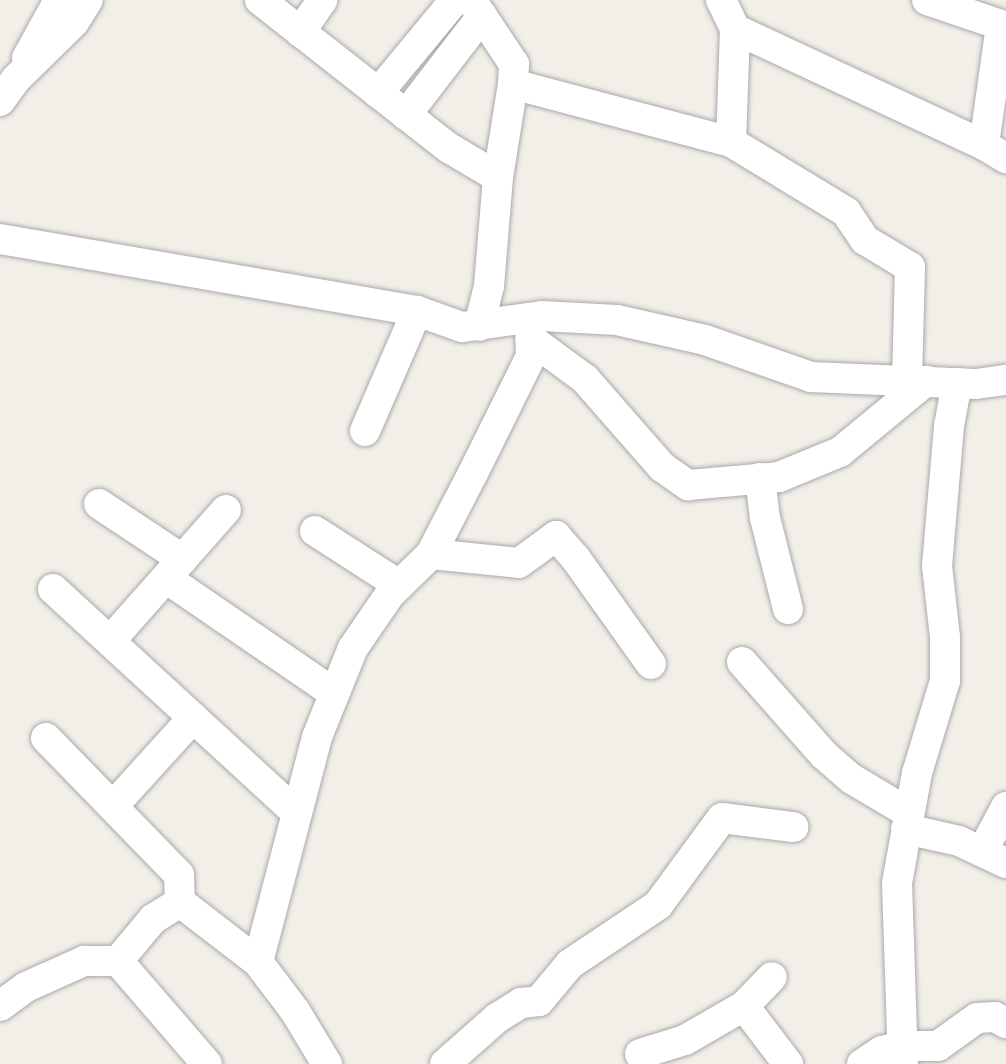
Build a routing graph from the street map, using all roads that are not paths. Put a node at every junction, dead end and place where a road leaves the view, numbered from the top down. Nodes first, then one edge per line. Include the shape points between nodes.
1 (59, 0) edge
2 (88, 0) edge
3 (260, 0) edge
4 (322, 0) edge
5 (455, 0) edge
6 (720, 0) edge
7 (927, 0) edge
8 (476, 8) edge
9 (1004, 26) edge
10 (735, 29) junction
11 (300, 32) junction
12 (513, 84) junction
13 (8, 90) edge
14 (378, 93) junction
15 (406, 115) junction
16 (730, 142) junction
17 (995, 151) edge
18 (498, 177) junction
19 (0, 239) edge
20 (417, 311) junction
21 (479, 327) junction
22 (531, 329) junction
23 (1006, 380) edge
24 (917, 381) junction
25 (957, 382) junction
26 (365, 431) dead end
27 (760, 478) junction
28 (99, 504) dead end
29 (226, 510) dead end
30 (315, 531) dead end
31 (431, 554) junction
32 (174, 569) junction
33 (399, 585) junction
34 (52, 589) dead end
35 (788, 609) dead end
36 (110, 641) junction
37 (742, 662) dead end
38 (651, 664) dead end
39 (334, 693) junction
40 (193, 718) junction
41 (46, 738) dead end
42 (114, 805) junction
43 (1006, 807) edge
44 (297, 813) junction
45 (908, 821) junction
46 (793, 828) dead end
47 (994, 857) edge
48 (180, 902) junction
49 (118, 962) junction
50 (258, 962) junction
51 (772, 977) dead end
52 (0, 1006) edge
53 (744, 1006) junction
54 (1006, 1023) edge
55 (640, 1054) dead end
56 (902, 1055) edge
57 (207, 1064) edge
58 (327, 1064) edge
59 (445, 1064) edge
60 (788, 1064) edge
61 (861, 1064) edge

1 - 13 street
2 - 13 street via 70,27
3 - 11 street
4 - 11 street
5 - 14 street
6 - 10 street
7 - 9 street
8 - 12 street via 514,64
8 - 15 street
9 - 17 street
10 - 16 street
10 - 17 street
11 - 14 street
12 - 16 street
12 - 18 street
14 - 15 street
15 - 18 street via 449,148
16 - 24 street via 846,212 865,240 910,267
18 - 21 street via 489,286
19 - 20 street
20 - 21 street via 462,327
20 - 26 street
21 - 22 street
22 - 24 street via 617,320 705,340 811,377
22 - 27 street via 585,379 662,467 688,485
22 - 31 street via 531,356
23 - 25 street
24 - 25 street
24 - 27 street via 840,452 779,477
25 - 45 street via 949,426 937,566 945,681
27 - 35 street via 765,518
28 - 32 street
29 - 32 street
30 - 33 street
31 - 33 street
31 - 38 street via 519,563 556,536
32 - 36 street
32 - 39 street
33 - 39 street via 353,648
34 - 36 street
36 - 40 street
37 - 45 street via 824,755
39 - 44 street via 317,737
40 - 42 street
40 - 44 street
41 - 42 street
42 - 48 street via 179,875
43 - 47 street
44 - 50 street
45 - 47 street
45 - 56 street via 897,883
46 - 59 street via 722,818 658,905 570,964 539,1001 521,1003 497,1018
48 - 49 street via 153,919
48 - 50 street
49 - 52 street via 84,962 26,987
49 - 57 street
50 - 58 street via 295,1011
51 - 53 street
53 - 55 street via 685,1040
53 - 60 street
54 - 56 street via 995,1017 977,1018 938,1046
56 - 61 street via 882,1051

